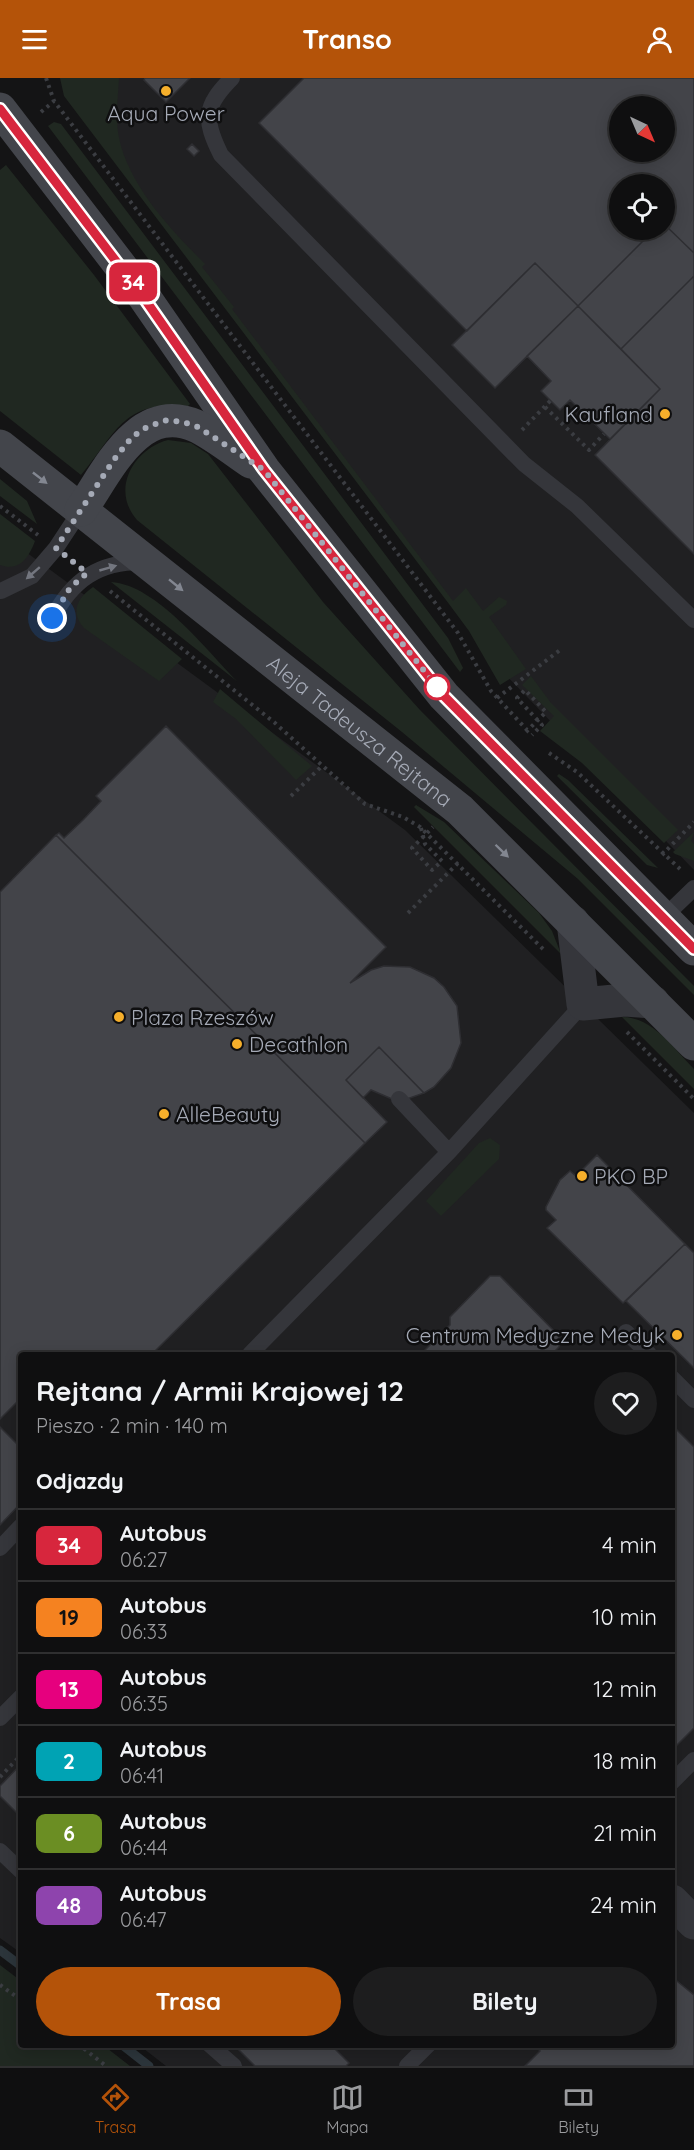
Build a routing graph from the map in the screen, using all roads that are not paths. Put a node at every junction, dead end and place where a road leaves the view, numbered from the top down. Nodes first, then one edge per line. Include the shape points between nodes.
1 (232, 78) edge
2 (0, 109) edge
3 (0, 446) edge
4 (264, 470) junction
5 (81, 510) junction
6 (147, 562) junction
7 (1, 591) edge
8 (52, 618) dead end
9 (694, 620) edge
10 (694, 888) edge
11 (663, 918) junction
12 (573, 922) junction
13 (694, 949) edge
14 (653, 1002) junction
15 (583, 1004) junction
16 (694, 1044) edge
17 (399, 1099) dead end
18 (449, 1152) junction
19 (626, 1332) dead end
20 (252, 1352) edge
21 (647, 1352) edge
22 (675, 1381) edge
23 (694, 1400) edge
24 (18, 1529) edge
25 (0, 1548) edge
26 (18, 1699) edge
27 (0, 1718) edge
28 (694, 1760) edge
29 (675, 1779) edge
30 (0, 1851) edge
31 (18, 1868) edge
32 (675, 1904) edge
33 (694, 1923) edge
34 (214, 2048) edge
35 (425, 2048) edge
36 (234, 2066) edge
37 (407, 2066) edge

1 - 9 lane via 209,106 208,122 221,155 524,464 577,506
2 - 4 main road via 144,298
3 -> 5 main road, Aleja Tadeusza Rejtana
4 - 5 main road via 198,427 167,420 132,437
4 - 11 main road via 444,696
5 - 6 main road, Aleja Tadeusza Rejtana
5 -> 7 lane via 32,576
8 -> 6 lane via 70,588 87,573 128,561
6 -> 12 main road, Aleja Tadeusza Rejtana via 460,810
10 - 11 lane
11 - 13 main road
12 - 14 main road, Aleja Tadeusza Rejtana
12 - 15 street
14 - 15 street
14 - 16 main road, Aleja Tadeusza Rejtana
15 - 18 lane
17 - 18 lane
18 - 20 lane
19 - 21 lane
22 - 23 lane
24 - 25 lane
26 - 27 lane
28 - 29 lane
30 - 31 lane
32 - 33 street
34 - 36 lane
35 - 37 lane

